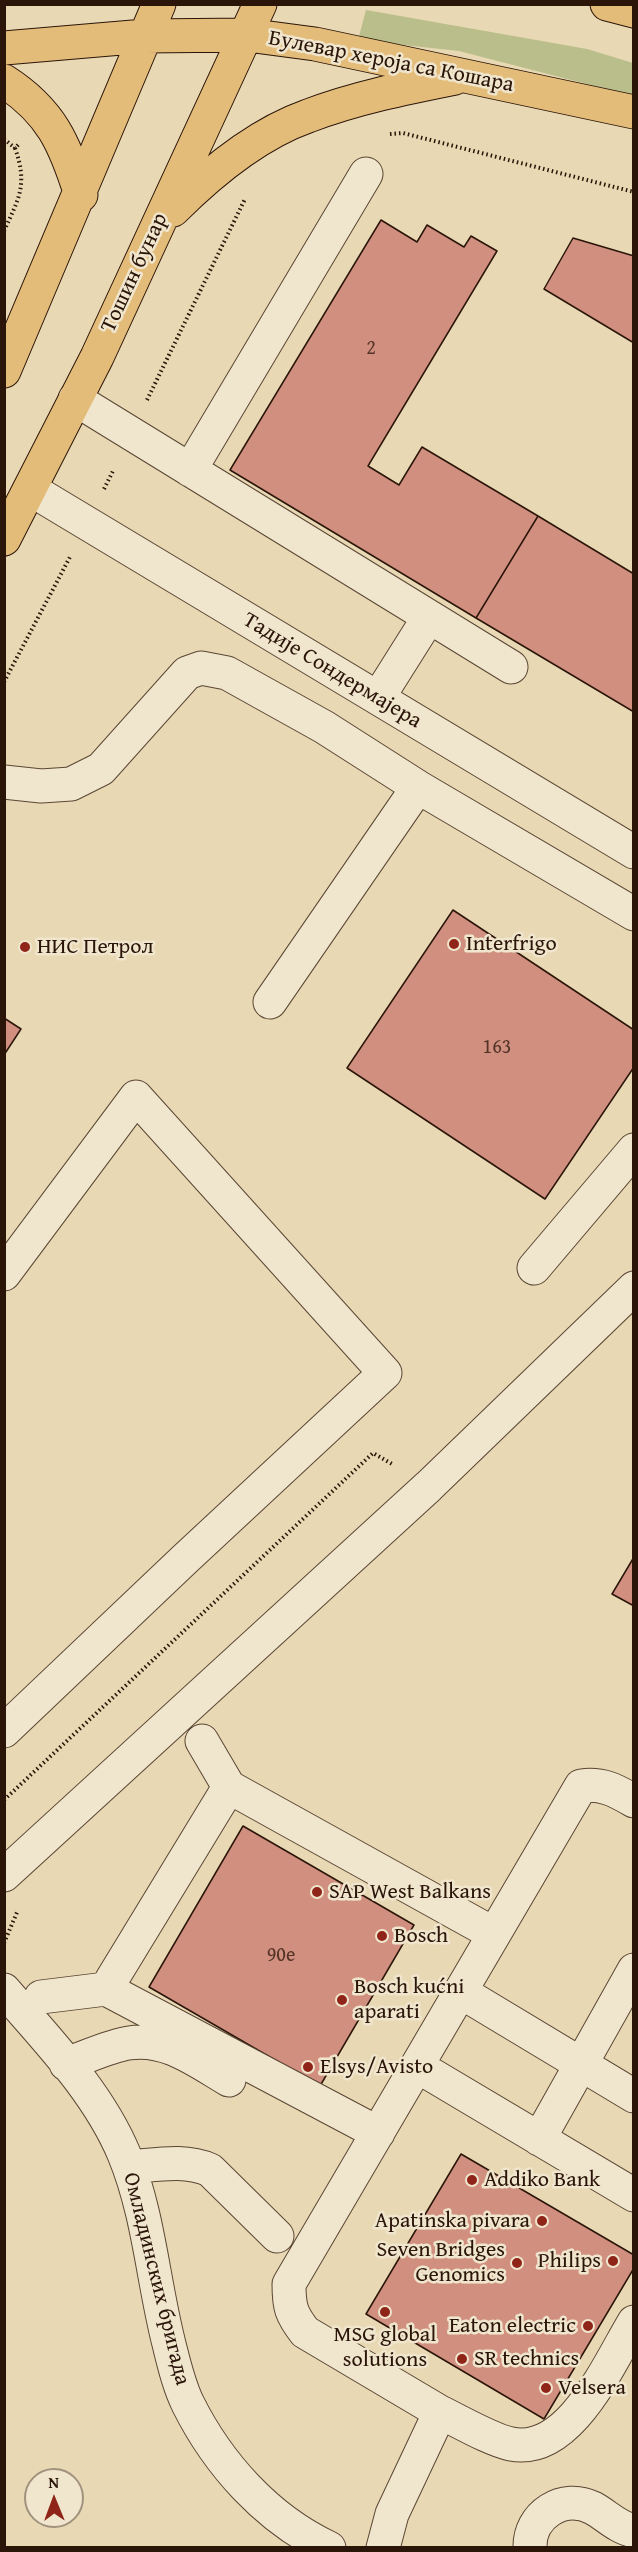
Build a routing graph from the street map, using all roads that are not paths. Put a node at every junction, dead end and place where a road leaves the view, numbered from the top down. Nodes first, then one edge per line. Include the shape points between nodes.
1 (159, 4) edge
2 (260, 4) edge
3 (607, 4) edge
4 (633, 11) edge
5 (247, 34) junction
6 (145, 36) junction
7 (4, 48) edge
8 (465, 75) junction
9 (4, 81) edge
10 (633, 112) edge
11 (366, 174) dead end
12 (81, 195) junction
13 (157, 225) junction
14 (4, 371) edge
15 (75, 399) junction
16 (190, 470) junction
17 (30, 489) junction
18 (4, 539) edge
19 (429, 617) junction
20 (511, 668) dead end
21 (378, 698) junction
22 (4, 782) edge
23 (418, 787) junction
24 (633, 852) edge
25 (633, 914) edge
26 (270, 1002) dead end
27 (633, 1150) edge
28 (534, 1268) dead end
29 (4, 1274) edge
30 (633, 1288) edge
31 (4, 1731) edge
32 (202, 1741) dead end
33 (229, 1787) junction
34 (633, 1801) edge
35 (4, 1875) edge
36 (494, 1934) junction
37 (633, 1970) edge
38 (106, 1989) junction
39 (4, 1990) edge
40 (461, 1992) junction
41 (41, 1997) dead end
42 (66, 2064) junction
43 (581, 2064) junction
44 (417, 2066) junction
45 (229, 2080) dead end
46 (633, 2096) edge
47 (378, 2133) junction
48 (539, 2139) junction
49 (129, 2167) junction
50 (633, 2195) edge
51 (277, 2236) dead end
52 (633, 2322) edge
53 (440, 2412) junction
54 (633, 2530) edge
55 (329, 2547) edge
56 (383, 2547) edge
57 (530, 2547) edge

1 - 6 main road
2 - 5 main road, Тошин бунар
3 - 4 main road
5 - 6 main road, Булевар хероја са Кошара
5 - 8 main road, Булевар хероја са Кошара
5 - 13 main road, Тошин бунар
6 - 7 main road, Булевар хероја са Кошара
6 - 12 main road
8 - 10 main road, Булевар хероја са Кошара
8 - 13 main road via 306,116 259,140 211,175
9 - 12 main road via 45,116 68,153
11 - 16 street
12 - 14 main road
13 - 15 main road, Тошин бунар
15 - 16 street
15 - 17 main road, Тошин бунар
16 - 19 street
17 - 18 main road, Тошин бунар
17 - 21 street, Тадије Сондермајера
19 - 20 street
19 - 21 street
21 - 24 street, Тадије Сондермајера
22 - 23 street via 71,784 101,769 187,673 201,668 227,673 324,727
23 - 25 street
23 - 26 street
27 - 28 street
29 - 31 street via 136,1097 386,1373
30 - 35 street via 429,1486
32 - 33 street
33 - 36 street
33 - 38 street
34 - 36 street via 611,1788 581,1786
36 - 40 street
37 - 43 street
38 - 41 street
38 - 47 street
39 - 42 street, Омладинских бригада
40 - 43 street
40 - 44 street
42 - 45 street via 128,2043 151,2042 177,2050
42 - 49 street, Омладинских бригада via 101,2112
43 - 46 street
43 - 48 street
44 - 47 street
44 - 48 street
47 - 53 street via 289,2284 289,2305 305,2332
48 - 50 street
49 - 51 street via 180,2162 210,2170
49 - 55 street, Омладинских бригада via 168,2342 188,2403 215,2448 252,2493 271,2511
52 - 53 street via 587,2400 552,2436 529,2446 510,2444
53 - 56 street via 392,2514
54 - 57 street via 592,2508 564,2504 545,2513 534,2524

